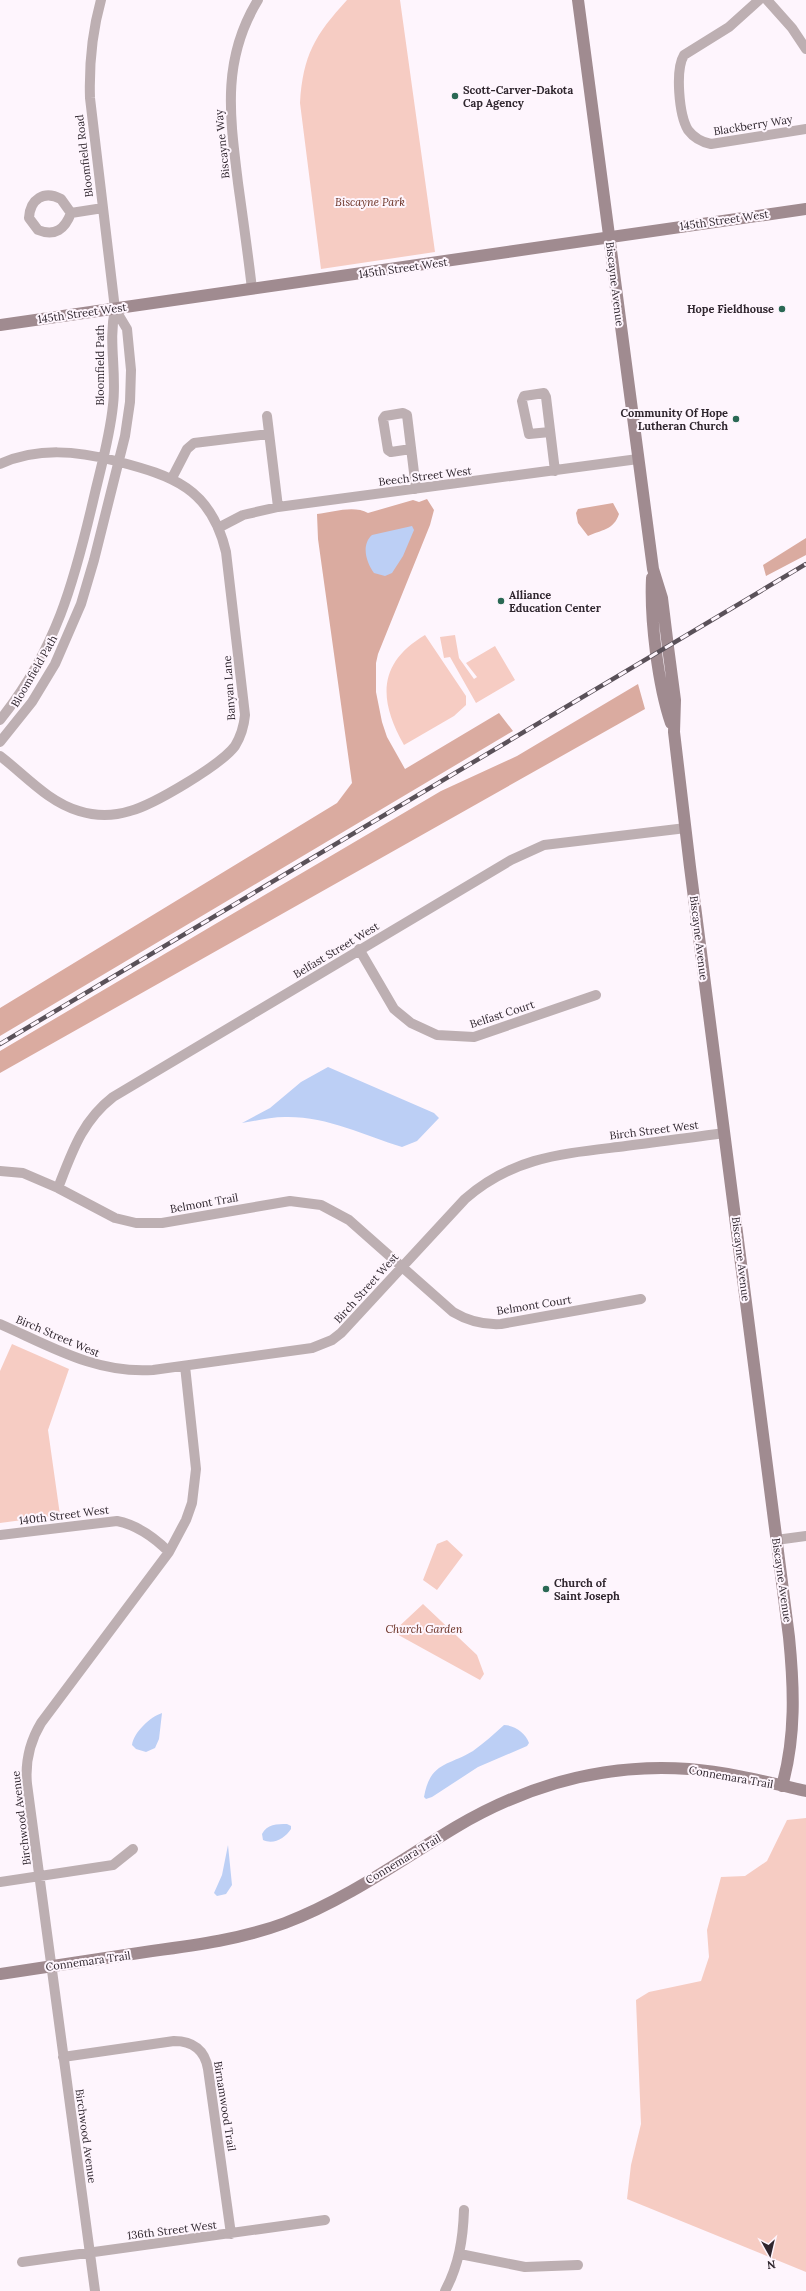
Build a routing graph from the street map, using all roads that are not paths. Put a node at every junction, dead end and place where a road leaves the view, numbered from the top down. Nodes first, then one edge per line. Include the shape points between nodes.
1 (101, 0) edge
2 (258, 0) edge
3 (578, 0) edge
4 (759, 0) edge
5 (767, 0) edge
6 (806, 49) edge
7 (806, 129) edge
8 (103, 208) junction
9 (806, 209) edge
10 (71, 213) dead end
11 (609, 237) junction
12 (252, 289) junction
13 (114, 309) junction
14 (0, 325) edge
15 (266, 416) dead end
16 (550, 432) dead end
17 (269, 434) junction
18 (411, 449) dead end
19 (103, 458) junction
20 (638, 460) junction
21 (119, 462) junction
22 (0, 464) edge
23 (555, 471) junction
24 (172, 478) junction
25 (416, 489) junction
26 (278, 507) junction
27 (218, 528) junction
28 (0, 720) edge
29 (0, 742) edge
30 (0, 756) edge
31 (686, 828) junction
32 (359, 949) junction
33 (596, 995) dead end
34 (724, 1133) junction
35 (0, 1171) edge
36 (58, 1188) junction
37 (402, 1266) junction
38 (641, 1299) dead end
39 (0, 1324) edge
40 (185, 1366) junction
41 (0, 1535) edge
42 (806, 1536) edge
43 (776, 1540) junction
44 (169, 1552) junction
45 (782, 1786) junction
46 (806, 1791) edge
47 (133, 1849) dead end
48 (40, 1876) junction
49 (0, 1882) edge
50 (52, 1966) junction
51 (0, 1974) edge
52 (63, 2057) junction
53 (464, 2210) dead end
54 (326, 2220) dead end
55 (231, 2234) junction
56 (90, 2253) junction
57 (460, 2254) junction
58 (22, 2262) dead end
59 (578, 2265) dead end
60 (94, 2291) edge
61 (445, 2291) edge

1 - 8 street, Bloomfield Road via 93,33 89,75
2 - 12 street, Biscayne Way via 241,34 233,65 230,93 231,124
3 - 11 street, Biscayne Avenue
4 - 7 street, Blackberry Way via 729,27 684,55 680,61 678,76 684,122 697,140 711,144
5 - 6 street via 792,28
8 - 10 street
8 - 13 street, Bloomfield Road
9 - 11 street, 145th Street West
11 - 12 street, 145th Street West
11 - 20 street, Biscayne Avenue
12 - 13 street, 145th Street West
13 - 14 street, 145th Street West
13 - 19 street, Bloomfield Path via 111,331 113,404
13 - 21 street, Bloomfield Path via 127,329 131,370 129,413
15 - 17 street
16 - 23 street
17 - 24 street via 194,443 187,449
17 - 26 street
18 - 25 street
19 - 21 street, Banyan Lane
19 - 22 street, Banyan Lane via 71,452 48,452
19 - 28 street, Bloomfield Path via 80,557 60,619 31,678
20 - 23 street, Beech Street West
20 - 31 street, Biscayne Avenue via 653,569 662,598 668,640 675,700 674,732
21 - 24 street, Banyan Lane
21 - 29 street, Bloomfield Path via 91,572 74,623 55,664 32,702
23 - 25 street, Beech Street West
24 - 27 street, Banyan Lane via 201,501
25 - 26 street, Beech Street West
26 - 27 street, Beech Street West via 243,515
27 - 30 street, Banyan Lane via 228,565 244,710 242,732 229,753 216,764 144,806 130,812 103,815 79,811 52,798
31 - 32 street, Belfast Street West via 557,843 532,849
31 - 34 street, Biscayne Avenue
32 - 33 street, Belfast Court via 394,1008 411,1023 437,1035 474,1037
32 - 36 street, Belfast Street West via 109,1100 79,1135
34 - 37 street, Birch Street West via 550,1156 512,1167 485,1182 464,1199
34 - 43 street, Biscayne Avenue
35 - 36 street, Belmont Trail via 23,1173
36 - 37 street, Belmont Trail via 115,1218 136,1223 162,1223 290,1201 311,1202 341,1214
37 - 38 street, Belmont Court via 453,1312 470,1321 490,1324
37 - 40 street, Birch Street West via 349,1325 332,1340 301,1350
39 - 40 street, Birch Street West via 98,1366 138,1371
40 - 44 street, Birchwood Avenue via 196,1452 195,1486 186,1520
41 - 44 street, 140th Street West via 117,1521 130,1524 144,1532
42 - 43 street
43 - 45 street, Biscayne Avenue via 793,1680 792,1740
44 - 48 street, Birchwood Avenue via 44,1718 31,1744 26,1778
45 - 46 street, Connemara Trail
45 - 50 street, Connemara Trail via 721,1773 666,1768 606,1772 568,1780 504,1801 334,1900 286,1923 229,1939
47 - 48 street via 113,1865
48 - 49 street
48 - 50 street, Birchwood Avenue
50 - 51 street, Connemara Trail
50 - 52 street, Birchwood Avenue
52 - 55 street, Birnamwood Trail via 174,2041 189,2043 201,2050 207,2062
52 - 56 street, Birchwood Avenue
53 - 57 street
54 - 55 street, 136th Street West
55 - 56 street, 136th Street West
56 - 58 street, 136th Street West
56 - 60 street, Birchwood Avenue
57 - 59 street via 525,2267
57 - 61 street

